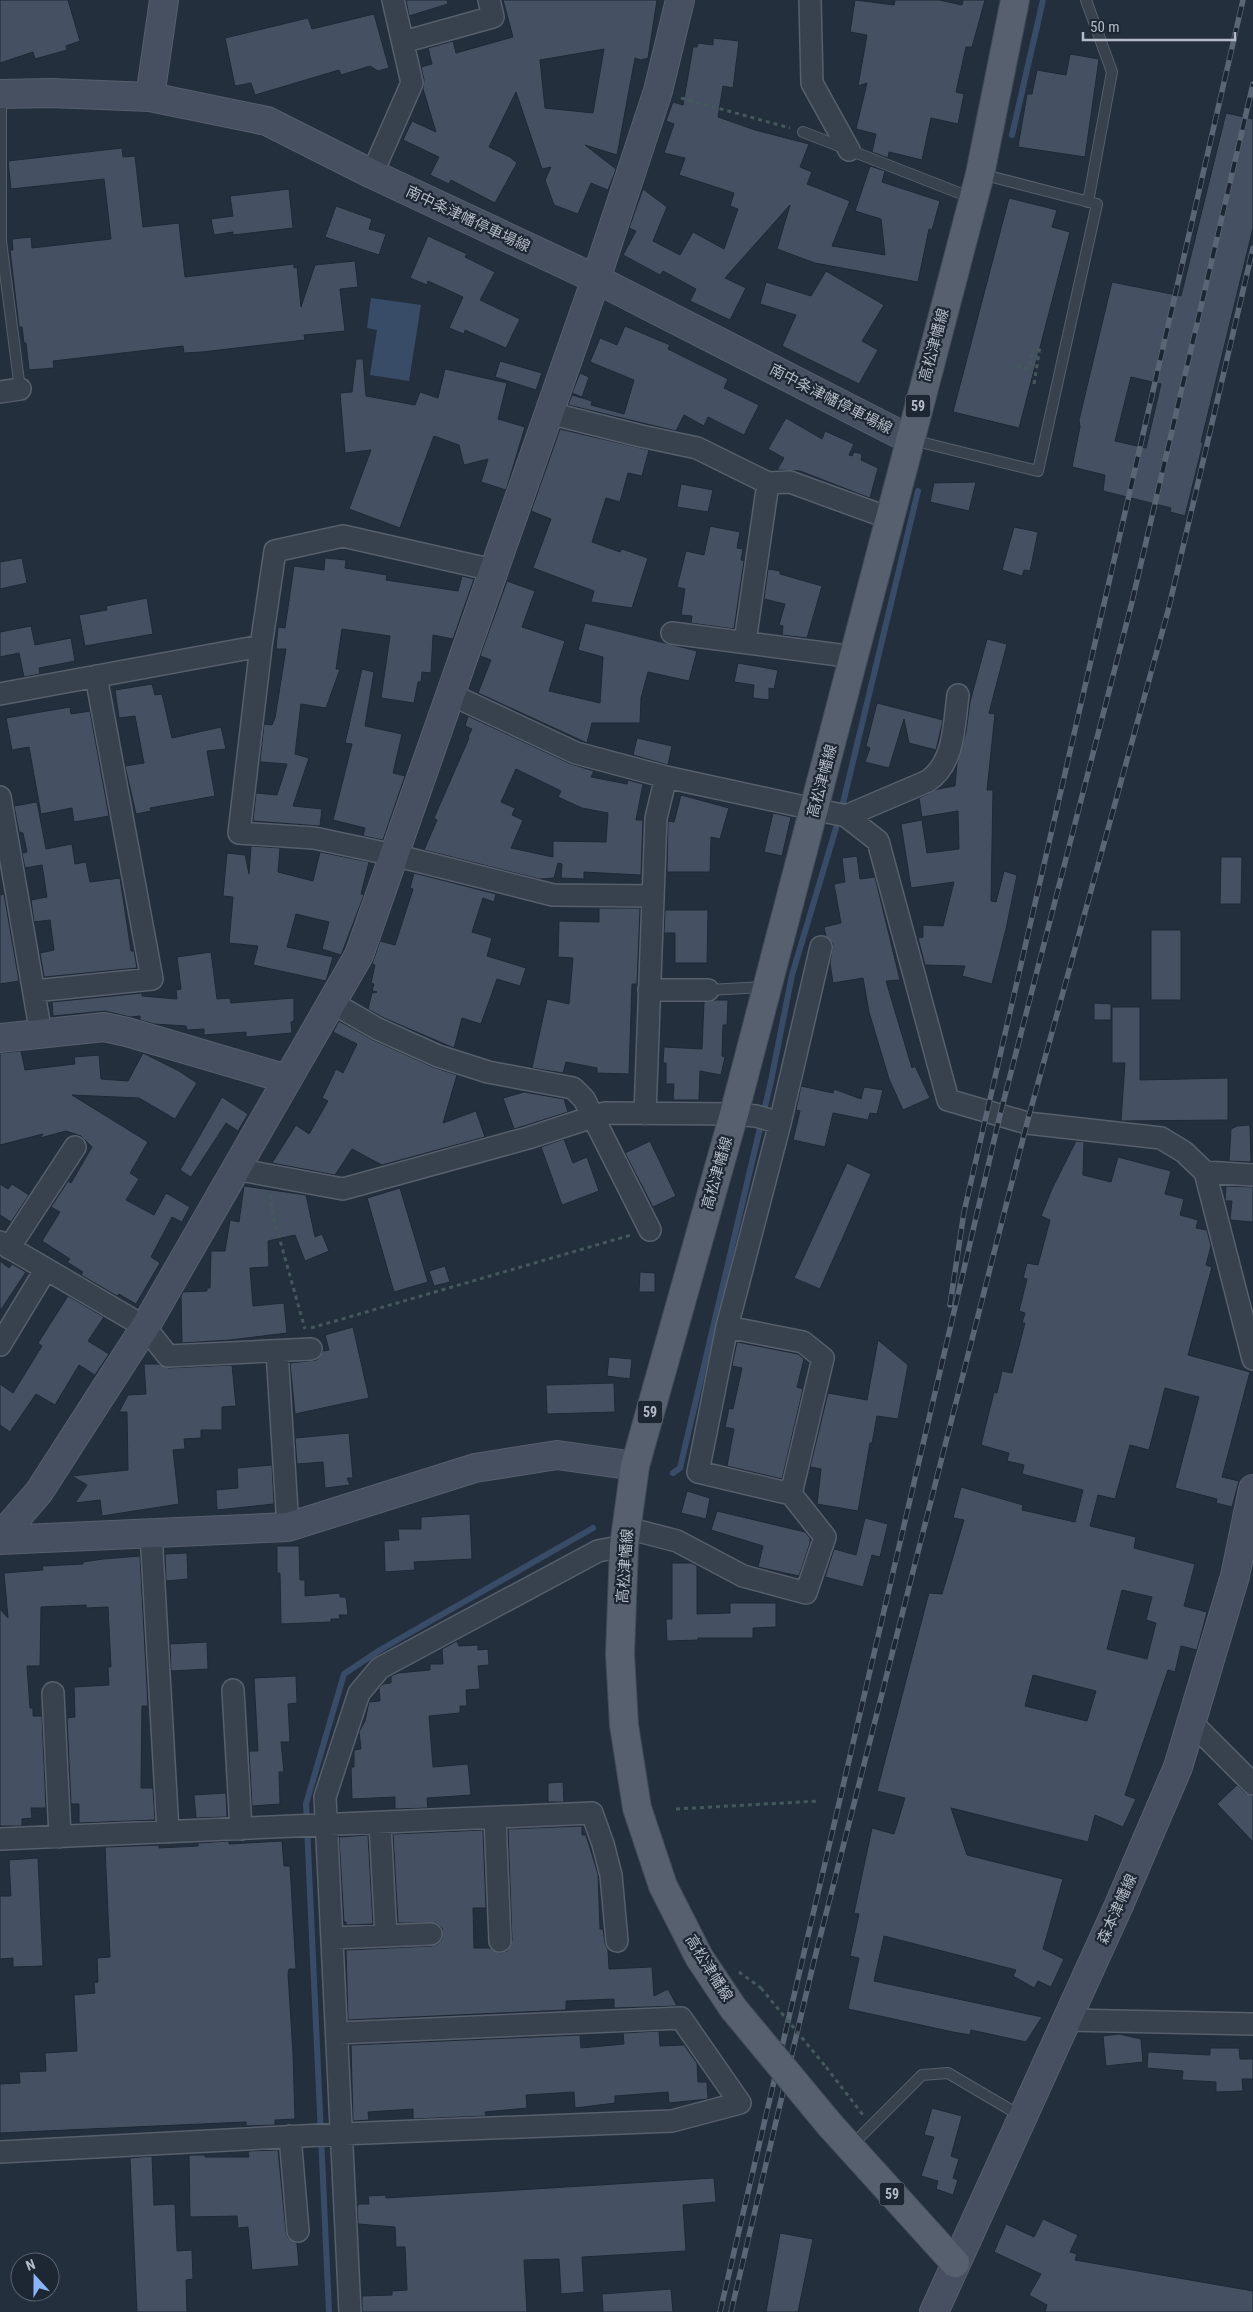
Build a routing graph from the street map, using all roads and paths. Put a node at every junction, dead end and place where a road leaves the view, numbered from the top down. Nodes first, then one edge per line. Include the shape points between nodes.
1 (164, 0) edge
2 (393, 0) edge
3 (489, 0) edge
4 (680, 0) edge
5 (810, 0) edge
6 (1015, 0) edge
7 (1086, 0) edge
8 (403, 42) junction
9 (658, 91) junction
10 (1, 94) edge
11 (150, 97) junction
12 (803, 132) joint
13 (850, 150) junction
14 (372, 174) junction
15 (976, 186) junction
16 (1088, 202) junction
17 (596, 279) junction
18 (1040, 346) dead end
19 (1038, 357) junction
20 (1018, 366) dead end
21 (1034, 384) dead end
22 (10, 391) edge
23 (549, 412) junction
24 (909, 439) junction
25 (768, 483) junction
26 (889, 518) junction
27 (493, 570) junction
28 (672, 634) dead end
29 (745, 642) junction
30 (261, 646) junction
31 (854, 657) junction
32 (96, 676) junction
33 (0, 694) edge
34 (450, 694) junction
35 (958, 695) dead end
36 (666, 777) junction
37 (0, 797) edge
38 (814, 811) junction
39 (846, 816) junction
40 (394, 855) junction
41 (653, 896) junction
42 (822, 947) dead end
43 (768, 986) junction
44 (650, 990) junction
45 (708, 990) joint
46 (34, 992) junction
47 (331, 1002) junction
48 (41, 1034) junction
49 (0, 1038) edge
50 (286, 1079) junction
51 (645, 1114) junction
52 (591, 1117) junction
53 (760, 1118) junction
54 (74, 1147) dead end
55 (235, 1169) junction
56 (1205, 1172) junction
57 (269, 1175) junction
58 (1253, 1175) edge
59 (650, 1230) joint
60 (5, 1245) edge
61 (46, 1269) junction
62 (145, 1327) junction
63 (727, 1327) junction
64 (308, 1339) junction
65 (0, 1345) edge
66 (276, 1351) junction
67 (1253, 1359) edge
68 (635, 1466) junction
69 (1253, 1489) edge
70 (791, 1494) junction
71 (288, 1527) junction
72 (151, 1534) junction
73 (625, 1537) junction
74 (0, 1539) edge
75 (1248, 1554) edge
76 (233, 1690) dead end
77 (53, 1693) dead end
78 (1191, 1722) junction
79 (1253, 1784) edge
80 (819, 1801) dead end
81 (676, 1809) dead end
82 (494, 1818) junction
83 (380, 1824) junction
84 (313, 1827) junction
85 (241, 1830) junction
86 (168, 1832) junction
87 (60, 1837) junction
88 (0, 1839) edge
89 (431, 1934) dead end
90 (386, 1936) junction
91 (332, 1938) junction
92 (500, 1941) dead end
93 (617, 1941) dead end
94 (761, 1988) dead end
95 (1068, 2020) junction
96 (1253, 2024) edge
97 (337, 2033) junction
98 (1022, 2117) junction
99 (871, 2126) junction
100 (327, 2134) junction
101 (290, 2136) junction
102 (850, 2147) junction
103 (0, 2152) edge
104 (298, 2231) dead end
105 (955, 2263) junction
106 (350, 2312) edge
107 (934, 2312) edge

1 - 11 street
2 - 8 street
3 - 8 street via 493,17
4 - 9 street
5 - 13 street via 812,83
6 - 15 main road, 高松津幡線 / 59
7 - 16 lane via 1112,72
8 - 14 street via 412,83
9 - 12 path
9 - 17 street
10 - 11 street, 南中条津幡停車場線
10 - 22 lane via 1,241
11 - 14 street, 南中条津幡停車場線 via 267,121
12 - 13 lane
13 - 15 lane
14 - 17 street, 南中条津幡停車場線
15 - 16 lane
15 - 24 main road, 高松津幡線 / 59
16 - 24 lane via 1097,204 1038,471
17 - 23 street
17 - 24 street, 南中条津幡停車場線
18 - 19 path
19 - 20 path via 1031,356 1029,369
19 - 21 path
23 - 25 street via 697,448
23 - 27 street
24 - 26 main road, 高松津幡線 / 59
25 - 26 street via 790,482
25 - 29 street
26 - 31 main road, 高松津幡線 / 59
27 - 30 street via 343,536 275,551
27 - 34 street
28 - 29 street
29 - 31 street
30 - 32 street
30 - 40 street via 239,833 314,838
31 - 38 main road, 高松津幡線 / 59
32 - 33 street
32 - 46 street via 152,979
34 - 36 street via 576,753
34 - 40 street
35 - 39 street via 948,755 938,774
36 - 38 street
36 - 41 street via 656,818
37 - 46 street
38 - 39 street
38 - 43 main road, 高松津幡線 / 59
39 - 56 street via 878,841 948,1100 1027,1123 1161,1138 1184,1152
40 - 41 street via 553,895
40 - 47 street via 358,955
41 - 44 street
42 - 53 street
43 - 45 lane
43 - 53 main road, 高松津幡線 / 59
44 - 45 street
44 - 51 street
46 - 48 street
47 - 50 street
47 - 52 street via 378,1029 438,1056 488,1072 573,1088 584,1099
48 - 49 street
48 - 50 street via 104,1028 127,1032
50 - 55 street
51 - 52 street via 605,1113
51 - 53 street
52 - 57 street via 528,1138 343,1189
52 - 59 street
53 - 63 street
53 - 68 main road, 高松津幡線 / 59
54 - 60 street
55 - 57 street
55 - 62 street
56 - 58 street
56 - 67 street
57 - 64 path via 272,1212
59 - 64 path
60 - 61 street
61 - 62 street
61 - 65 street
62 - 66 street via 168,1356
62 - 74 street via 39,1492
63 - 70 street via 803,1342 823,1358
63 - 70 street via 698,1472
64 - 66 street
66 - 71 street
68 - 71 street via 557,1455 475,1468
68 - 73 main road, 高松津幡線 / 59
69 - 75 street, 森本津幡線
70 - 73 street via 825,1538 806,1593 744,1576 678,1540
71 - 72 street
72 - 74 street
72 - 86 street
73 - 84 street via 380,1668 359,1692
73 - 102 main road, 高松津幡線 / 59, bridge via 620,1654 624,1725 637,1808 663,1886 699,1956 733,2008
75 - 78 street, 森本津幡線
76 - 85 street
77 - 87 street
78 - 79 street
78 - 95 street, 森本津幡線 via 1178,1767
80 - 81 path
82 - 83 street
82 - 92 street
82 - 93 street via 592,1813 611,1875
83 - 84 street
83 - 90 street
84 - 85 street
84 - 91 street
85 - 86 street
86 - 87 street
87 - 88 street
89 - 90 street
90 - 91 street
91 - 97 street
94 - 99 path, bridge
95 - 96 street
95 - 98 street, 森本津幡線
97 - 100 street
97 - 100 street via 681,2018 740,2103 672,2121
98 - 99 lane via 948,2073 922,2075
98 - 105 street, 森本津幡線
99 - 102 lane
100 - 101 street
100 - 106 street
101 - 103 street
101 - 104 street
102 - 105 main road, 高松津幡線 / 59
105 - 107 street, 森本津幡線

